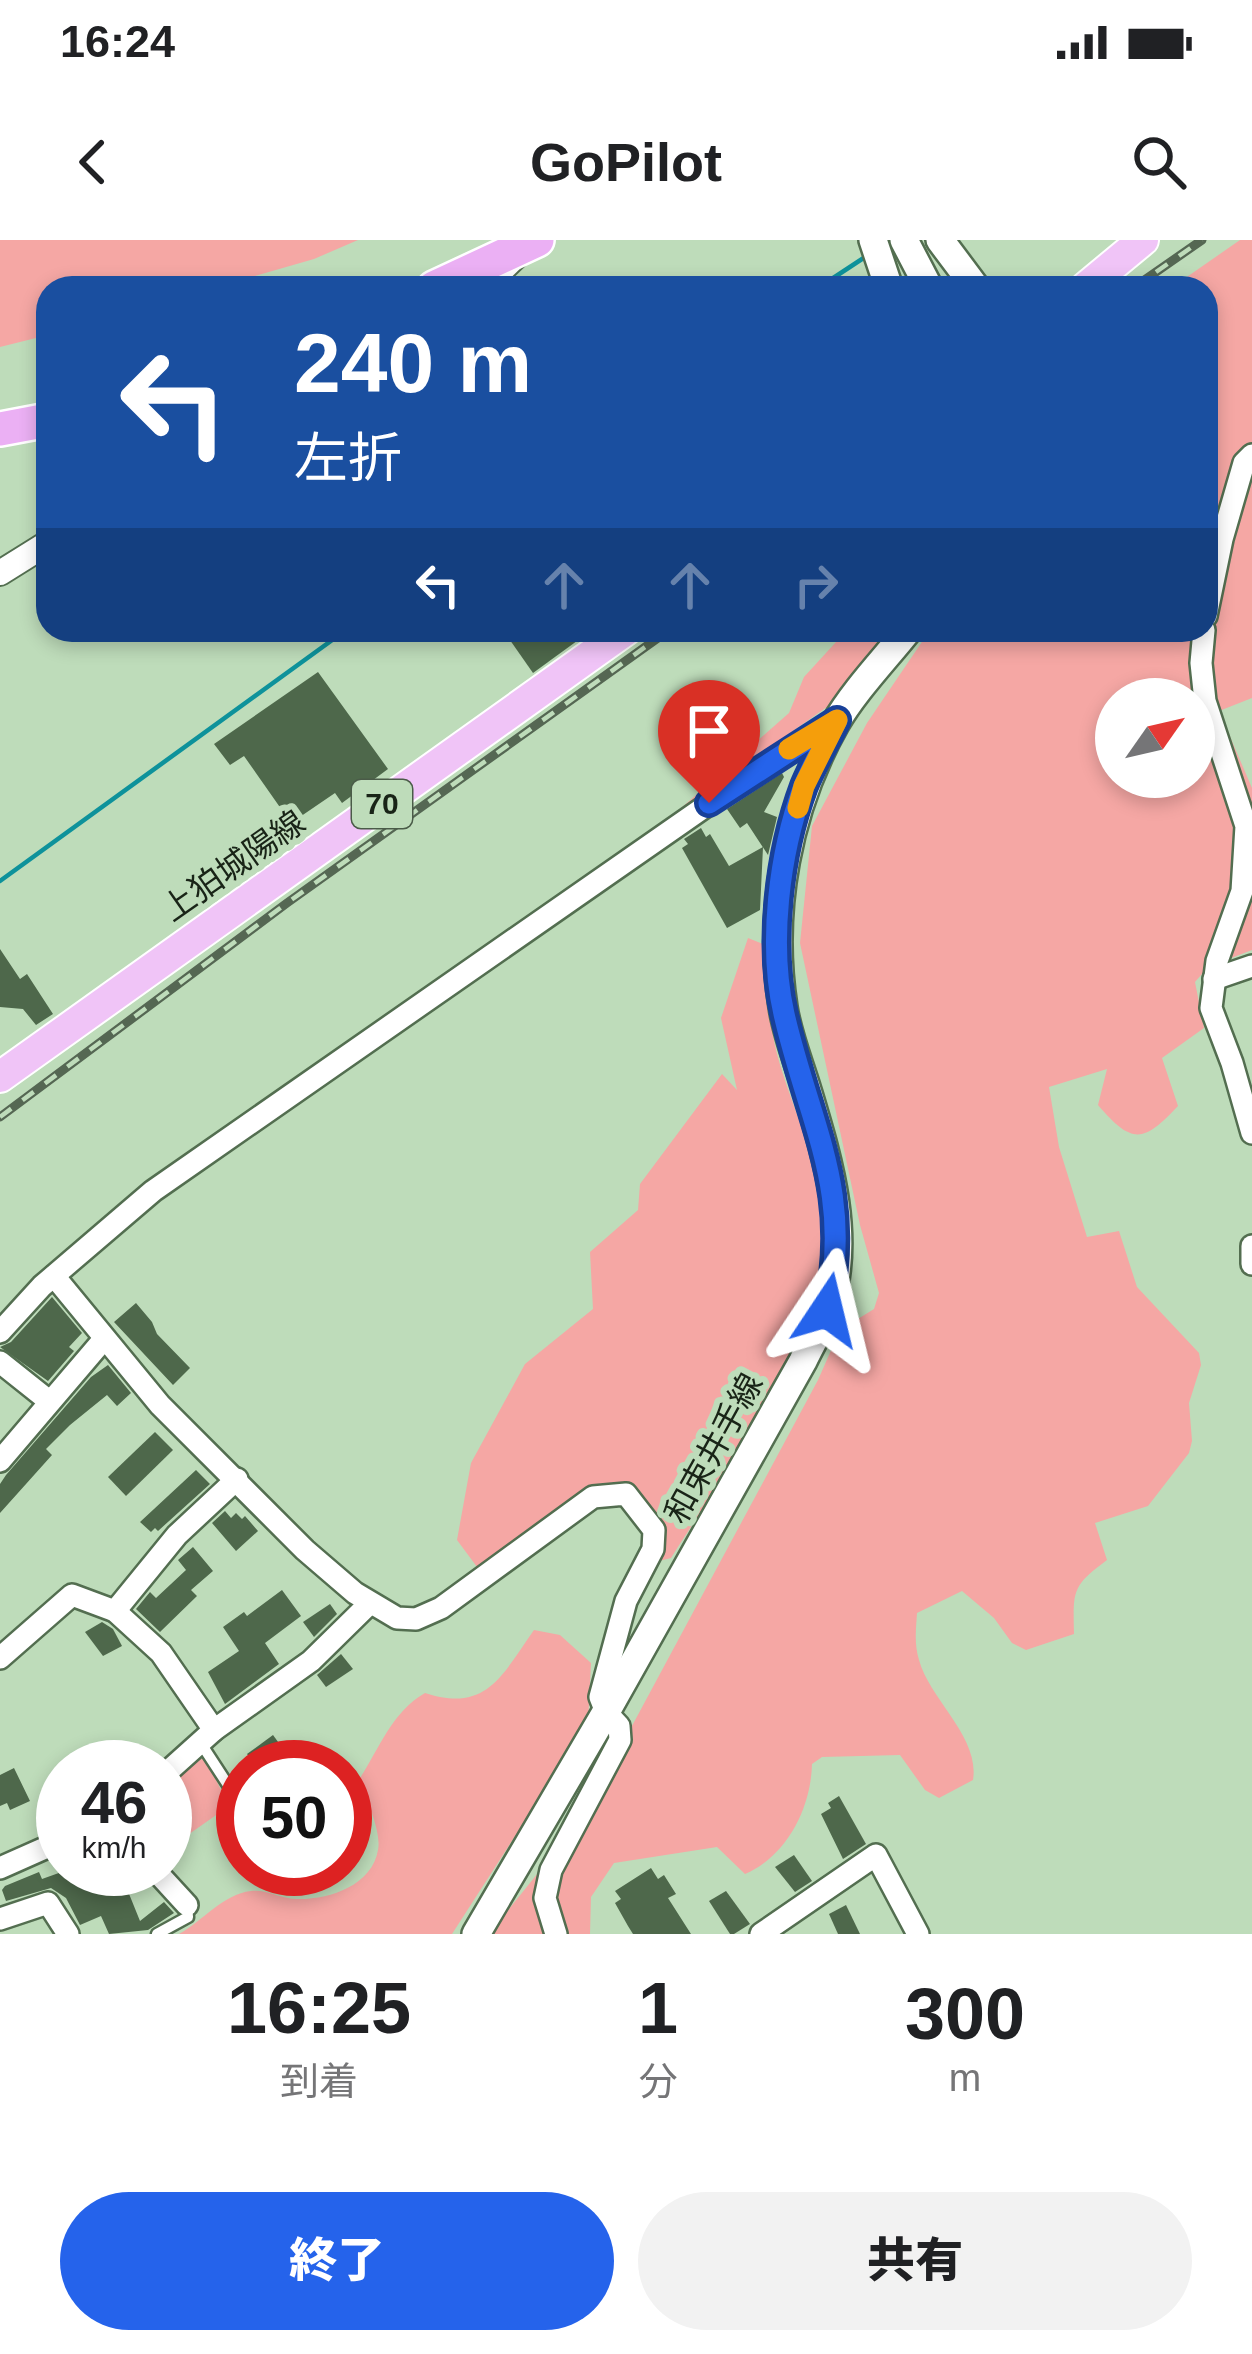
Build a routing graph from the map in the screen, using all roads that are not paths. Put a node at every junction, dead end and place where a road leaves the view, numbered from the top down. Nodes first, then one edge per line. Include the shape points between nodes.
1 (873, 240) edge
2 (904, 240) edge
3 (940, 240) edge
4 (1143, 240) edge
5 (532, 243) edge
6 (460, 276) edge
7 (496, 276) edge
8 (885, 276) edge
9 (923, 276) edge
10 (967, 276) edge
11 (1100, 276) edge
12 (36, 422) edge
13 (0, 430) edge
14 (1252, 455) edge
15 (36, 550) edge
16 (1218, 558) edge
17 (0, 573) edge
18 (609, 642) edge
19 (899, 642) edge
20 (1203, 642) edge
21 (837, 720) junction
22 (1252, 966) edge
23 (1214, 980) junction
24 (0, 1077) edge
25 (1252, 1133) edge
26 (1252, 1246) edge
27 (1252, 1264) edge
28 (53, 1276) junction
29 (0, 1332) edge
30 (104, 1339) junction
31 (0, 1362) edge
32 (49, 1401) junction
33 (0, 1461) edge
34 (237, 1479) junction
35 (369, 1604) junction
36 (115, 1611) junction
37 (0, 1658) edge
38 (606, 1712) junction
39 (207, 1736) junction
40 (192, 1750) edge
41 (216, 1754) edge
42 (36, 1852) edge
43 (0, 1868) edge
44 (179, 1896) edge
45 (187, 1905) joint
46 (0, 1919) edge
47 (68, 1934) edge
48 (158, 1934) edge
49 (476, 1934) edge
50 (556, 1934) edge
51 (761, 1934) edge
52 (917, 1934) edge

1 - 8 main road
2 - 9 main road
3 - 10 main road
4 - 11 main road
5 - 6 highway
5 - 7 street
12 - 13 highway
14 - 16 street
15 - 17 street
18 - 24 main road, 上狛城陽線 / 70
19 - 21 main road, 和束井手線
20 - 23 street via 1205,701 1246,826 1242,891
21 - 28 street via 152,1191
21 - 38 main road, 和束井手線 via 804,786 790,837 778,946 783,1011 835,1208 838,1262 827,1310
22 - 23 street
23 - 25 street via 1210,1009
26 - 27 street
28 - 29 street
28 - 30 street
30 - 32 street
30 - 34 street
31 - 32 street
32 - 33 street
34 - 35 street
34 - 36 street via 177,1535
35 - 38 street via 416,1619 593,1497 626,1494 654,1530 653,1550 626,1601 600,1697
35 - 39 street via 311,1661
36 - 37 street via 72,1595
36 - 39 street via 161,1653
38 - 49 main road, 和束井手線
38 - 50 street via 620,1726 620,1740 551,1870 545,1898
39 - 40 street
39 - 41 lane
42 - 43 street
44 - 45 street
45 - 48 lane via 188,1917
46 - 47 street via 48,1903
51 - 52 street via 876,1855

